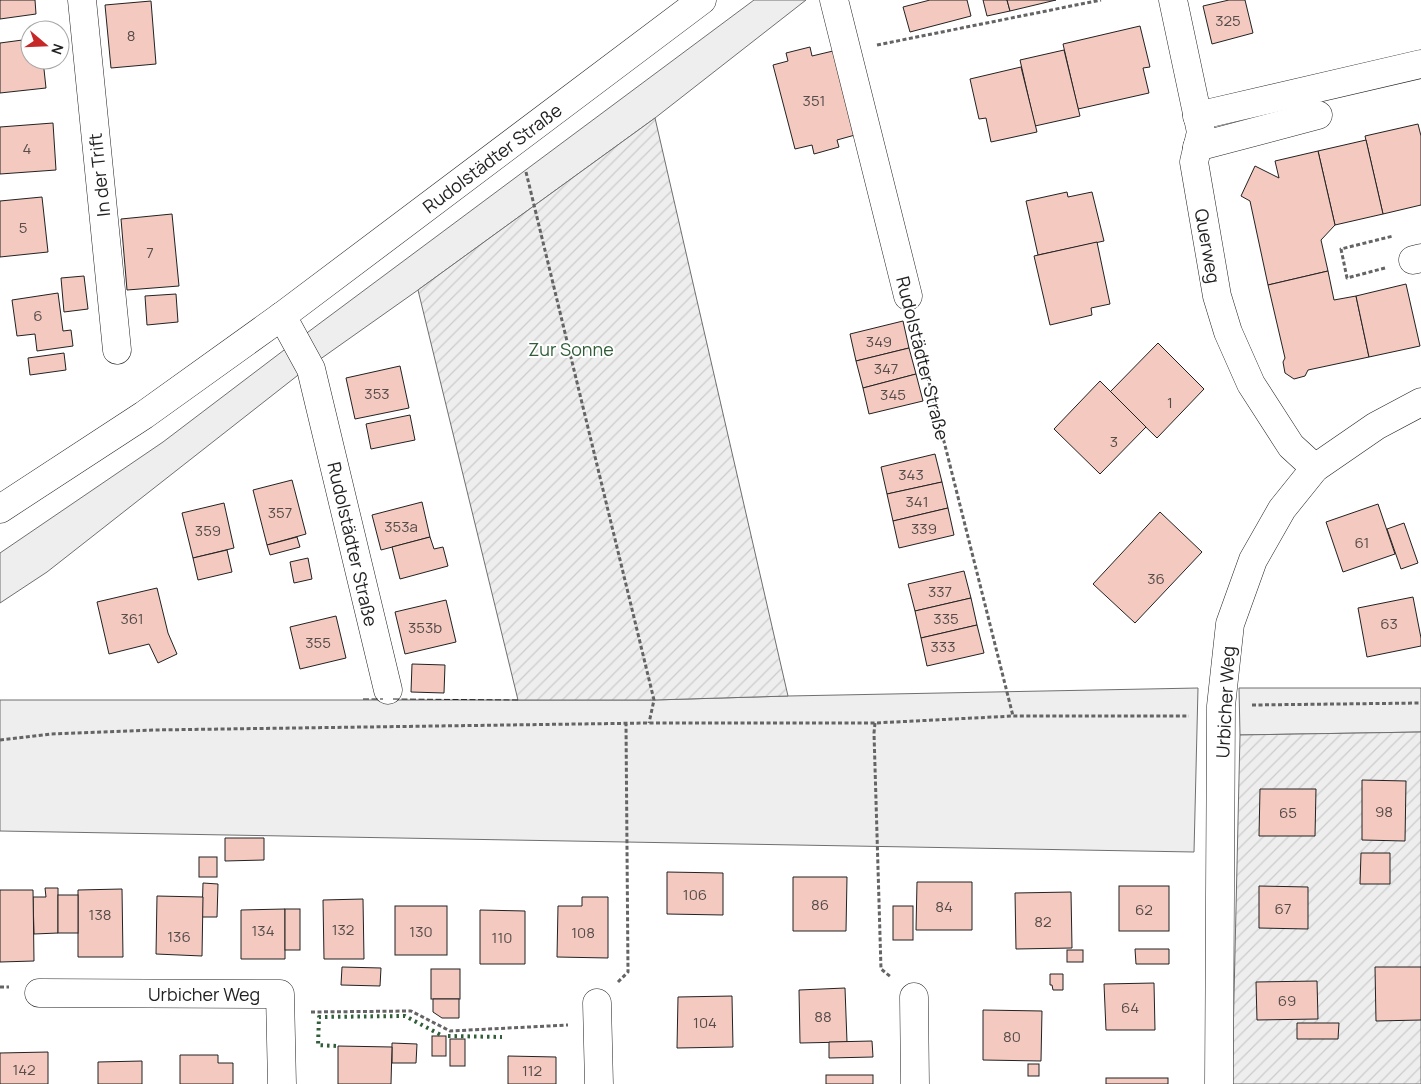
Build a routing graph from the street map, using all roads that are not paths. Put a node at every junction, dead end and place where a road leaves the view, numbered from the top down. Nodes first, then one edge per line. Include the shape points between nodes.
1 (82, 0) edge
2 (702, 0) edge
3 (834, 0) edge
4 (1173, 0) edge
5 (1421, 64) edge
6 (1318, 115) dead end
7 (1197, 116) junction
8 (1197, 147) junction
9 (908, 296) road end
10 (282, 316) junction
11 (117, 350) dead end
12 (1421, 402) edge
13 (1315, 468) junction
14 (0, 510) edge
15 (388, 690) dead end
16 (39, 993) dead end
17 (914, 997) road end
18 (598, 1014) road end
19 (282, 1084) edge
20 (599, 1084) edge
21 (915, 1084) edge
22 (1219, 1084) edge

1 - 11 street, In der Trift
2 - 10 street, Rudolstädter Straße
3 - 9 street, Rudolstädter Straße
4 - 7 street, Querweg
5 - 7 street
6 - 8 street
7 - 8 street, Querweg via 1201,132
8 - 13 street, Querweg via 1194,162 1217,296 1228,332 1251,384 1291,446
10 - 14 street, Rudolstädter Straße via 144,414
10 - 15 street, Rudolstädter Straße via 311,369
12 - 13 street, Urbicher Weg via 1376,426
13 - 22 street, Urbicher Weg via 1282,508 1253,560 1230,624 1221,706
16 - 19 street, Urbicher Weg via 280,1003
17 - 21 street
18 - 20 street

